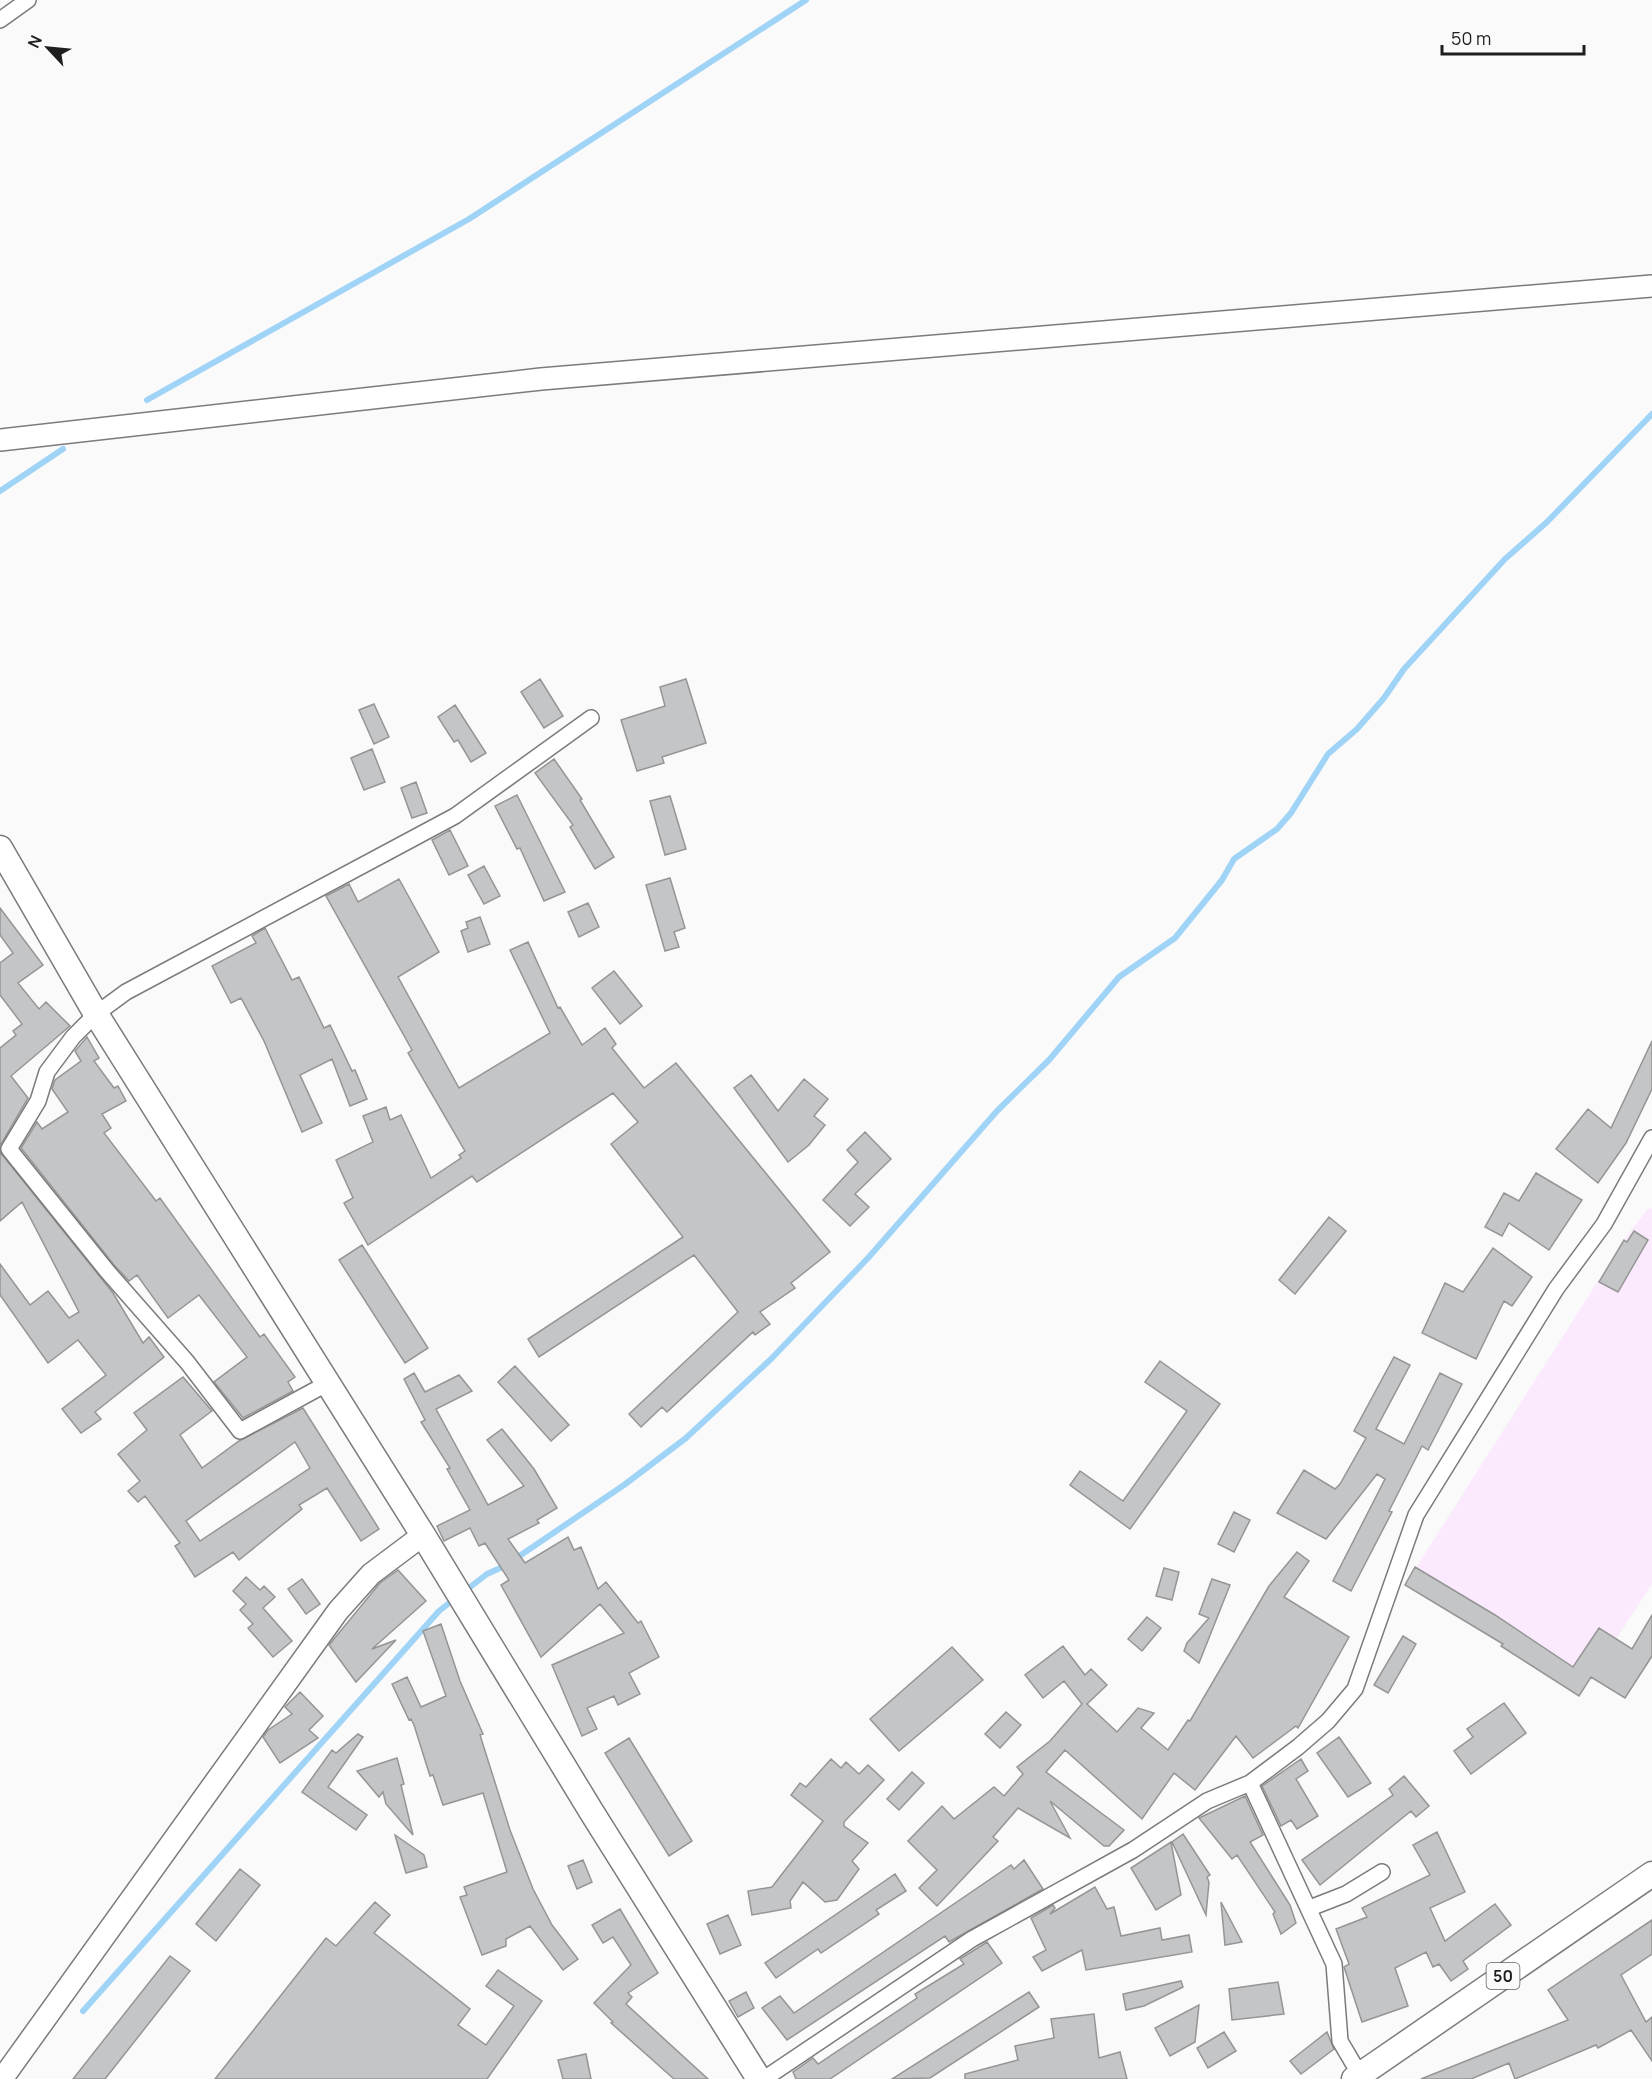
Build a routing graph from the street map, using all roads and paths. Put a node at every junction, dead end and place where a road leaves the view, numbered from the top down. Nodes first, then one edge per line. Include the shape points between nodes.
1 (28, 0) edge
2 (0, 20) edge
3 (1652, 286) edge
4 (0, 440) edge
5 (591, 718) dead end
6 (0, 848) edge
7 (96, 1014) junction
8 (1652, 1138) edge
9 (328, 1383) junction
10 (423, 1536) junction
11 (1250, 1783) junction
12 (1382, 1872) dead end
13 (1652, 1874) edge
14 (1310, 1908) junction
15 (1357, 2077) edge
16 (2, 2079) edge
17 (759, 2079) edge
18 (764, 2079) edge

1 - 2 street
3 - 4 main road via 541,379
5 - 7 street via 455,816 126,992
6 - 7 main road
7 - 9 main road
7 - 9 street via 47,1072 26,1125 9,1149 240,1431
8 - 11 street via 1604,1224 1556,1289 1416,1515 1355,1689 1313,1734
9 - 10 main road
10 - 16 main road via 371,1574 338,1611
10 - 17 main road
11 - 14 street
11 - 18 street via 1207,1801 1133,1850 972,1939
12 - 14 street via 1346,1894
13 - 15 main road, 50
14 - 15 street via 1334,1964 1340,2041

